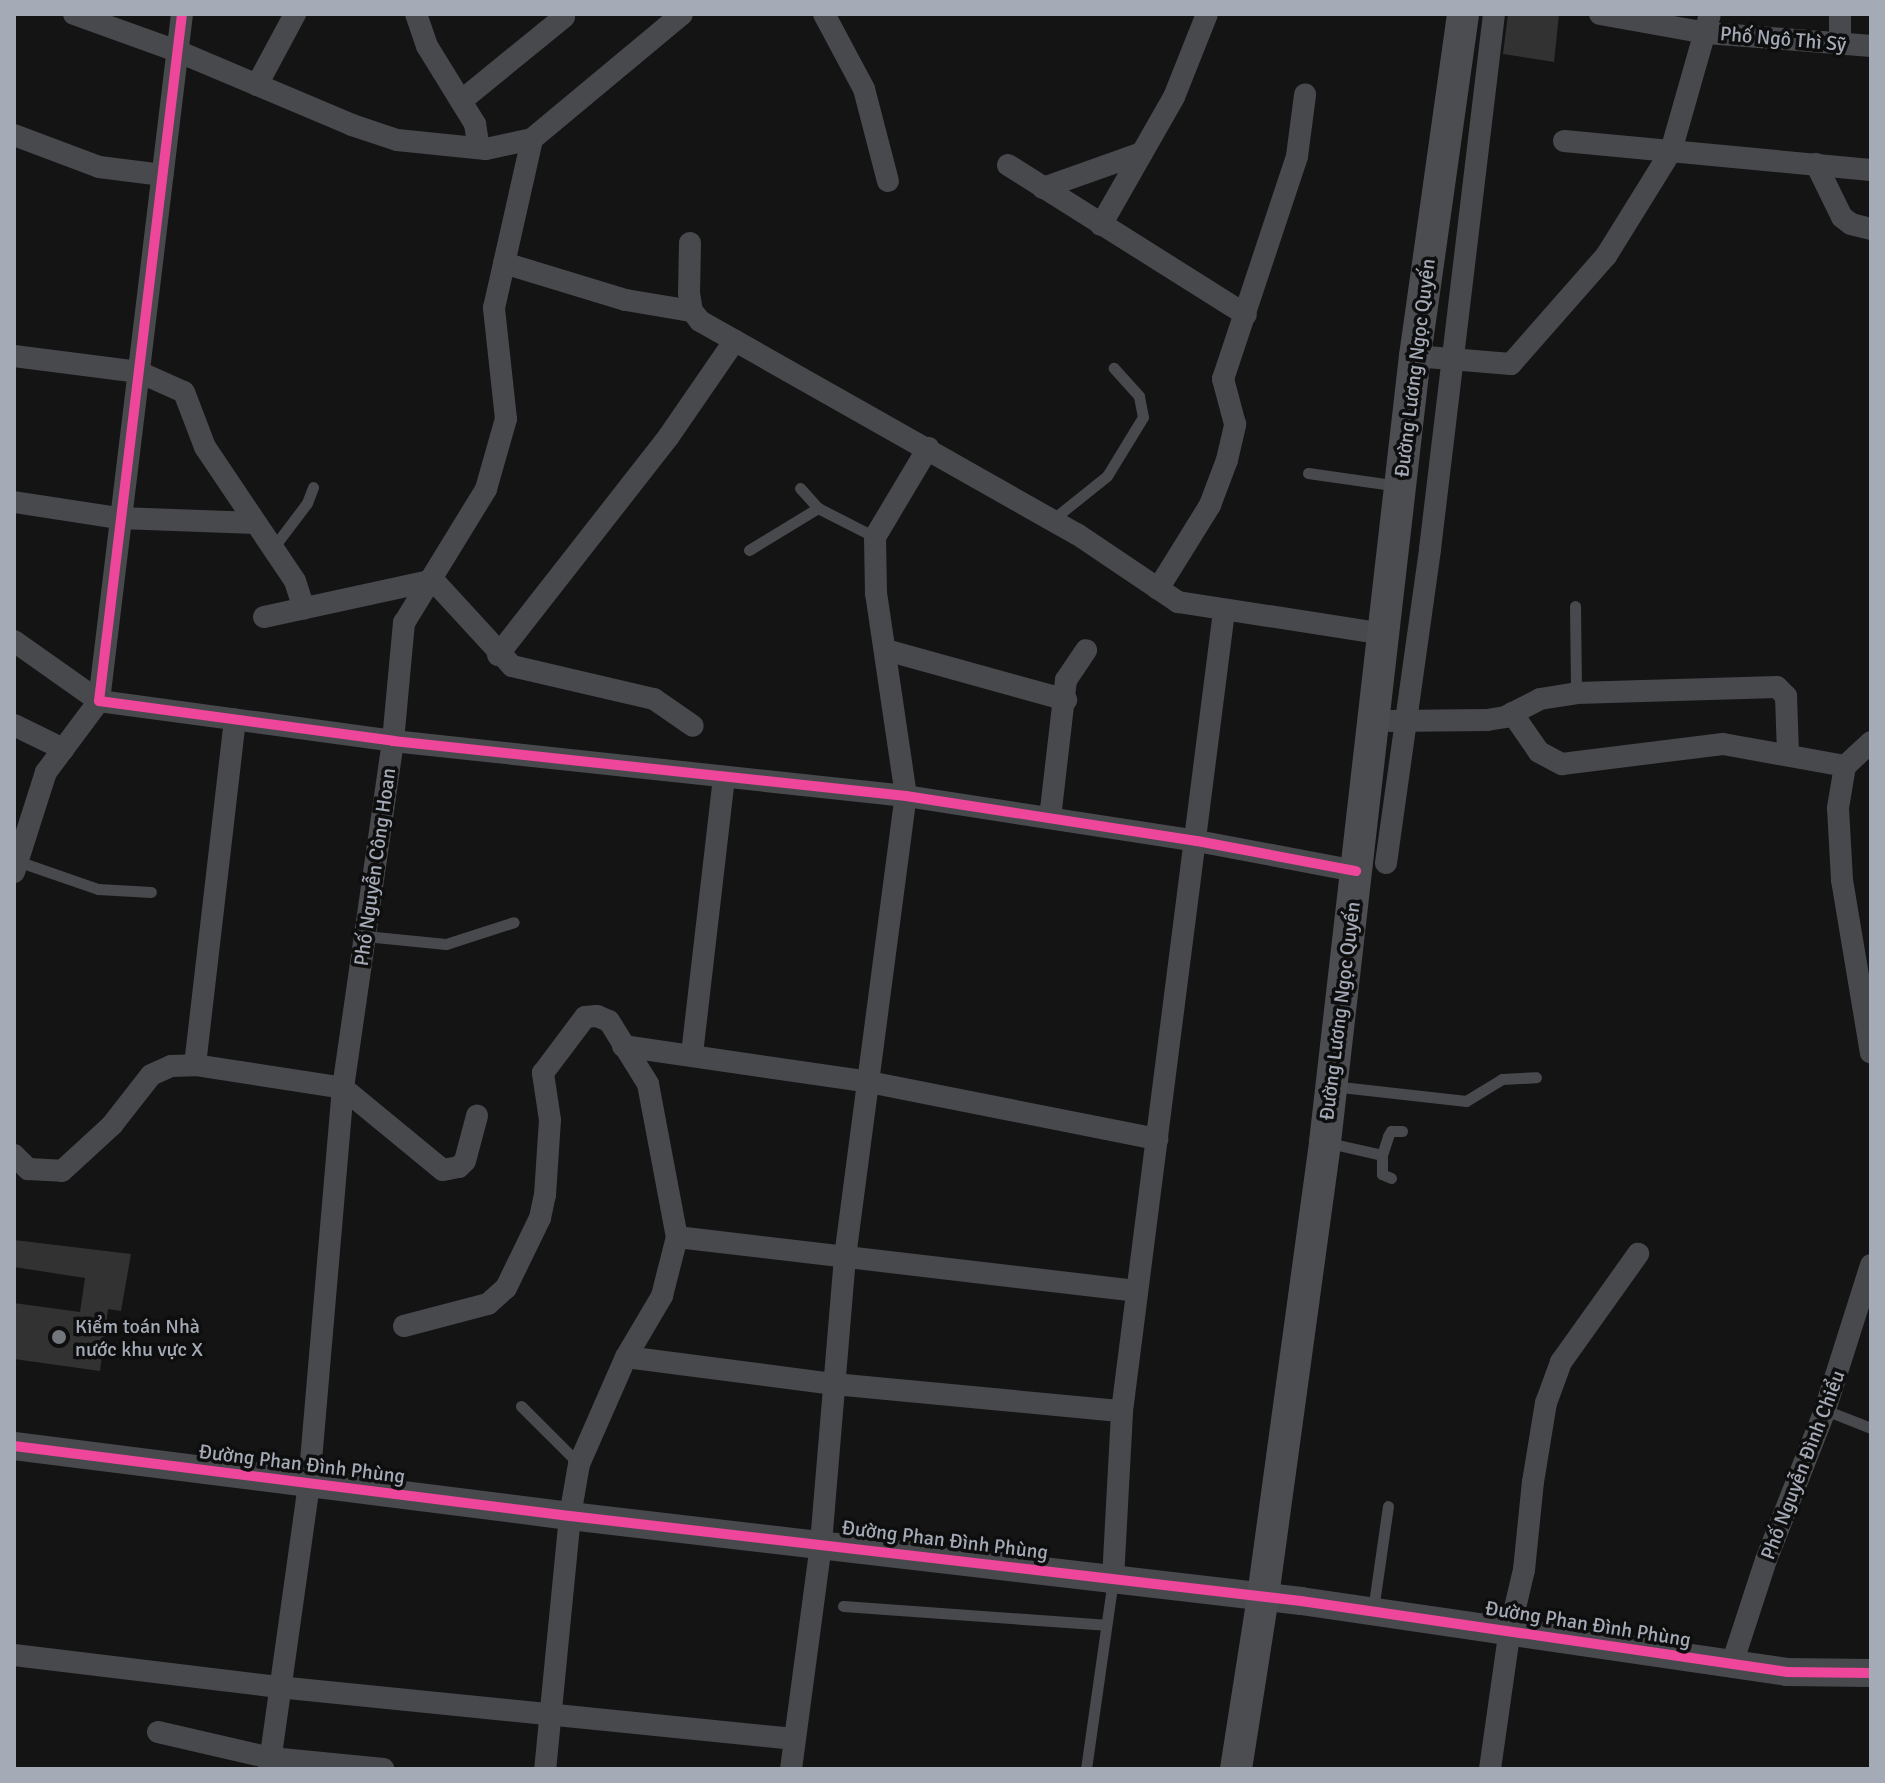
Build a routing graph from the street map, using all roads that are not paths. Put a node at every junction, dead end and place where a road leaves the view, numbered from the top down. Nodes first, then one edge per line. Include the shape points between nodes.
1 (74, 14) edge
2 (182, 14) edge
3 (295, 14) edge
4 (416, 14) edge
5 (682, 14) edge
6 (824, 14) edge
7 (1207, 14) edge
8 (1463, 14) edge
9 (1494, 14) edge
10 (1600, 14) edge
11 (1840, 14) edge
12 (564, 17) dead end
13 (1708, 23) edge
14 (1840, 44) junction
15 (1871, 46) edge
16 (177, 51) junction
17 (257, 85) junction
18 (1305, 95) dead end
19 (461, 101) junction
20 (14, 135) edge
21 (532, 139) junction
22 (1564, 141) dead end
23 (479, 148) junction
24 (1671, 151) junction
25 (1142, 153) junction
26 (1816, 164) junction
27 (1008, 165) dead end
28 (1871, 170) edge
29 (162, 175) junction
30 (888, 181) dead end
31 (1043, 188) junction
32 (1101, 225) junction
33 (1871, 229) edge
34 (690, 243) dead end
35 (504, 263) junction
36 (692, 311) junction
37 (1246, 315) junction
38 (735, 340) junction
39 (14, 356) edge
40 (1415, 356) junction
41 (1450, 360) junction
42 (1114, 368) dead end
43 (139, 372) junction
44 (928, 448) junction
45 (1308, 473) dead end
46 (1400, 486) junction
47 (313, 487) dead end
48 (800, 488) dead end
49 (14, 502) edge
50 (818, 508) junction
51 (119, 518) junction
52 (1052, 520) junction
53 (256, 523) junction
54 (875, 537) junction
55 (273, 548) junction
56 (749, 550) dead end
57 (433, 580) junction
58 (1158, 589) junction
59 (1575, 606) dead end
60 (304, 609) junction
61 (1224, 611) junction
62 (264, 617) dead end
63 (1384, 634) junction
64 (14, 641) edge
65 (886, 650) junction
66 (1086, 650) dead end
67 (498, 655) junction
68 (1576, 693) junction
69 (1066, 700) junction
70 (99, 701) junction
71 (1512, 713) junction
72 (235, 719) junction
73 (1390, 721) junction
74 (14, 725) edge
75 (693, 726) dead end
76 (393, 741) junction
77 (1870, 746) edge
78 (63, 749) junction
79 (1788, 754) junction
80 (1845, 766) junction
81 (724, 778) junction
82 (906, 796) junction
83 (1050, 818) junction
84 (1197, 841) junction
85 (16, 866) edge
86 (1371, 867) junction
87 (151, 892) dead end
88 (514, 922) dead end
89 (365, 936) junction
90 (623, 1046) junction
91 (1871, 1053) edge
92 (692, 1054) junction
93 (195, 1065) junction
94 (1536, 1077) dead end
95 (869, 1082) junction
96 (1331, 1086) junction
97 (343, 1088) junction
98 (477, 1116) dead end
99 (1402, 1131) dead end
100 (1157, 1139) junction
101 (1325, 1142) junction
102 (14, 1155) edge
103 (1382, 1155) junction
104 (1391, 1178) dead end
105 (677, 1237) junction
106 (1638, 1254) dead end
107 (845, 1257) junction
108 (1871, 1265) edge
109 (1136, 1291) junction
110 (404, 1326) dead end
111 (626, 1357) junction
112 (834, 1384) junction
113 (521, 1406) dead end
114 (1825, 1410) junction
115 (1122, 1411) junction
116 (1871, 1428) edge
117 (14, 1446) edge
118 (579, 1464) junction
119 (309, 1484) junction
120 (1388, 1506) dead end
121 (570, 1516) junction
122 (821, 1543) junction
123 (1113, 1579) junction
124 (1263, 1596) junction
125 (843, 1606) dead end
126 (1373, 1610) junction
127 (1105, 1625) junction
128 (1510, 1629) junction
129 (14, 1655) edge
130 (1732, 1664) junction
131 (1871, 1673) edge
132 (278, 1687) junction
133 (551, 1713) junction
134 (158, 1732) dead end
135 (794, 1739) junction
136 (270, 1763) edge
137 (383, 1769) edge
138 (545, 1769) edge
139 (791, 1769) edge
140 (1086, 1769) edge
141 (1236, 1769) edge
142 (1490, 1769) edge

1 - 16 street
2 - 16 street
3 - 17 street
4 - 19 street via 427,46
5 - 21 street
6 - 30 street via 864,89
7 - 25 street via 1174,97
8 - 40 main road, Đường Lương Ngọc Quyến
9 - 41 street
10 - 13 street, Phố Ngô Thì Sỹ
11 - 14 street
12 - 19 street
13 - 14 street, Phố Ngô Thì Sỹ
13 - 24 street
14 - 15 street, Phố Ngô Thì Sỹ
16 - 17 street
16 - 29 street
17 - 23 street via 397,140
18 - 37 street via 1297,156
19 - 23 street via 475,124
20 - 29 street via 99,167
21 - 23 street
21 - 35 street, Phố Nguyễn Công Hoan
22 - 24 street
24 - 26 street
24 - 41 street via 1606,256 1515,360 1505,365
25 - 31 street
25 - 32 street
26 - 28 street
26 - 33 street via 1842,217
27 - 31 street
29 - 43 street
31 - 32 street
32 - 37 street
34 - 36 street
35 - 36 street via 626,300
35 - 57 street, Phố Nguyễn Công Hoan via 494,320 506,419 486,489
36 - 38 street
37 - 58 street via 1223,379 1235,424 1227,460 1210,505
38 - 44 street
38 - 67 street via 669,436
39 - 43 street
40 - 41 street
40 - 46 main road, Đường Lương Ngọc Quyến
41 - 73 street via 1430,549
42 - 52 lane via 1139,396 1143,417 1107,476
43 - 51 street
43 - 53 street via 184,392 205,447
44 - 52 street
44 - 54 street
45 - 46 lane
46 - 63 main road, Đường Lương Ngọc Quyến
47 - 55 lane
48 - 50 lane
49 - 51 street
50 - 54 lane
50 - 56 lane
51 - 53 street
51 - 70 street
52 - 58 street
53 - 55 street
54 - 65 street via 876,594
55 - 60 street via 299,588
57 - 60 street
57 - 67 street
57 - 76 street, Phố Nguyễn Công Hoan via 404,623
58 - 61 street via 1178,602
59 - 68 lane
60 - 62 street
61 - 63 street
61 - 84 street
63 - 73 main road, Đường Lương Ngọc Quyến
64 - 70 street
65 - 69 street
65 - 82 street
66 - 69 street via 1068,674
67 - 75 street via 519,670 654,699
68 - 71 street via 1540,699
68 - 79 street via 1777,687 1786,696
69 - 83 street
70 - 72 street
70 - 78 street
71 - 73 street via 1487,720
71 - 79 street via 1539,752 1562,764 1723,744
72 - 76 street
72 - 93 street
73 - 86 main road, Đường Lương Ngọc Quyến
74 - 78 street
76 - 81 street
76 - 89 street, Phố Nguyễn Công Hoan
77 - 80 street
78 - 85 street via 42,782
79 - 80 street
80 - 91 street via 1838,808 1842,880
81 - 82 street
81 - 92 street
82 - 83 street
82 - 95 street
83 - 84 street
84 - 86 street
84 - 100 street
85 - 87 lane via 98,889
86 - 96 main road, Đường Lương Ngọc Quyến
88 - 89 lane via 446,944
89 - 97 street, Phố Nguyễn Công Hoan
90 - 92 street
90 - 105 street via 648,1084
90 - 110 street via 609,1021 585,1017 543,1073 550,1120 545,1195 540,1218 506,1288 488,1304
92 - 95 street
93 - 97 street
93 - 102 street via 171,1066 151,1075 112,1125 62,1171 28,1169
94 - 96 lane via 1502,1079 1466,1101
95 - 100 street
95 - 107 street
96 - 101 main road, Đường Lương Ngọc Quyến
97 - 98 street via 443,1170 465,1161
97 - 119 street, Phố Nguyễn Công Hoan
99 - 103 lane via 1391,1131
100 - 109 street
101 - 103 lane
101 - 124 main road, Đường Lương Ngọc Quyến
103 - 104 lane via 1382,1174
105 - 107 street
105 - 111 street via 662,1296
106 - 128 street via 1561,1362 1546,1403 1524,1570
107 - 109 street
107 - 112 street
108 - 114 street, Phố Nguyễn Đình Chiểu
109 - 115 street
111 - 112 street
111 - 118 street
112 - 115 street
112 - 122 street
113 - 118 lane
114 - 116 lane
114 - 130 street, Phố Nguyễn Đình Chiểu
115 - 123 street
117 - 119 street, Đường Phan Đình Phùng
118 - 121 street
119 - 121 street, Đường Phan Đình Phùng
119 - 132 street, Phố Nguyễn Công Hoan
120 - 126 lane
121 - 122 street, Đường Phan Đình Phùng
121 - 133 street
122 - 123 street, Đường Phan Đình Phùng
122 - 135 street
123 - 124 street, Đường Phan Đình Phùng
123 - 127 lane
124 - 126 street, Đường Phan Đình Phùng
124 - 141 main road, Đường Lương Ngọc Quyến
125 - 127 lane
126 - 128 street, Đường Phan Đình Phùng
127 - 140 lane
128 - 130 street, Đường Phan Đình Phùng
128 - 142 street
129 - 132 street
130 - 131 street, Đường Phan Đình Phùng via 1809,1675
132 - 133 street
132 - 136 street, Phố Nguyễn Công Hoan
133 - 135 street
133 - 138 street
134 - 136 street
135 - 139 street
136 - 137 street

